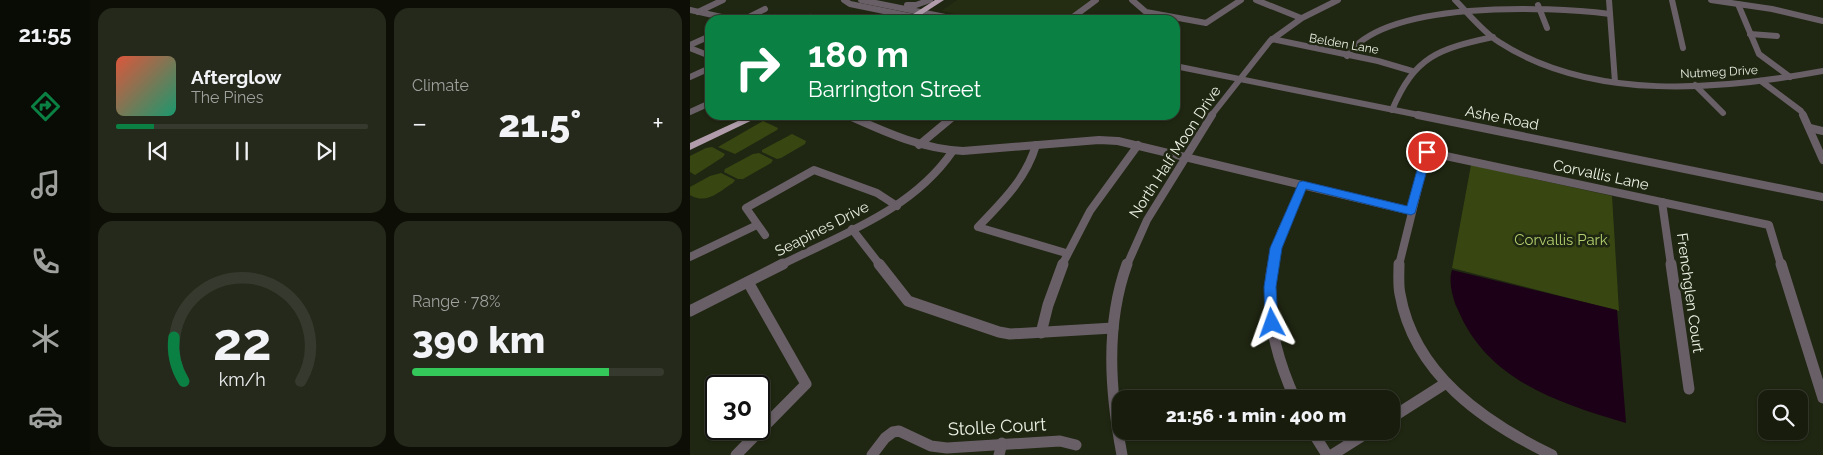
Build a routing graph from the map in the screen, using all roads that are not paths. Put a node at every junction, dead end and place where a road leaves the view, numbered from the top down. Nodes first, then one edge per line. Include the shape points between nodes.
1 (723, 0) edge
2 (844, 0) edge
3 (861, 0) edge
4 (887, 0) edge
5 (930, 0) edge
6 (940, 0) edge
7 (949, 0) edge
8 (1096, 0) edge
9 (1132, 0) edge
10 (1241, 0) edge
11 (1256, 0) edge
12 (1338, 0) edge
13 (1455, 0) edge
14 (1609, 0) edge
15 (1672, 0) edge
16 (1711, 0) edge
17 (1738, 4) junction
18 (1538, 5) junction
19 (1461, 6) junction
20 (765, 9) dead end
21 (690, 10) edge
22 (698, 12) junction
23 (1610, 14) junction
24 (712, 15) edge
25 (753, 15) edge
26 (909, 15) edge
27 (913, 15) edge
28 (922, 15) edge
29 (923, 15) edge
30 (1076, 15) edge
31 (1164, 15) edge
32 (690, 16) edge
33 (1180, 18) edge
34 (1301, 18) junction
35 (1823, 21) edge
36 (1546, 28) dead end
37 (1750, 34) junction
38 (1777, 36) dead end
39 (1492, 37) junction
40 (705, 38) edge
41 (1272, 39) junction
42 (690, 46) edge
43 (1684, 48) dead end
44 (705, 54) edge
45 (1347, 56) junction
46 (1180, 67) edge
47 (705, 70) edge
48 (1412, 71) junction
49 (1823, 71) edge
50 (1814, 73) junction
51 (690, 77) edge
52 (1790, 77) junction
53 (1823, 78) edge
54 (1240, 79) junction
55 (1761, 81) junction
56 (1615, 82) junction
57 (1695, 86) junction
58 (705, 105) edge
59 (1392, 110) junction
60 (690, 112) edge
61 (1723, 113) dead end
62 (732, 120) edge
63 (747, 120) edge
64 (859, 120) edge
65 (949, 120) edge
66 (1810, 128) junction
67 (1823, 130) edge
68 (690, 139) edge
69 (1036, 145) junction
70 (1138, 145) junction
71 (919, 146) junction
72 (690, 147) edge
73 (952, 152) junction
74 (1186, 157) junction
75 (1823, 160) edge
76 (1303, 185) junction
77 (1823, 197) edge
78 (1662, 202) junction
79 (897, 206) junction
80 (1411, 211) junction
81 (757, 225) junction
82 (852, 229) junction
83 (765, 235) dead end
84 (1066, 253) junction
85 (690, 257) edge
86 (748, 282) junction
87 (690, 311) edge
88 (1113, 328) junction
89 (1041, 333) junction
90 (1820, 379) edge
91 (1446, 383) junction
92 (1689, 389) dead end
93 (1291, 390) edge
94 (1823, 398) edge
95 (1400, 412) edge
96 (1318, 440) edge
97 (1356, 440) edge
98 (1076, 446) dead end
99 (1000, 449) edge
100 (736, 455) edge
101 (872, 455) edge
102 (1122, 455) edge
103 (1327, 455) edge
104 (1332, 455) edge
105 (1552, 455) edge

1 - 22 street
2 - 26 street via 850,4
3 - 27 street
4 - 5 street via 908,5
6 - 28 main road
7 - 29 main road
8 - 30 street
9 - 31 street via 1146,12
10 - 33 street via 1206,22
11 - 34 street
12 - 34 street, North Half Moon Drive
13 - 19 street, Nutmeg Drive
14 - 23 street
15 - 43 street
16 - 17 street
17 - 35 street via 1772,6
17 - 37 street
18 - 19 street
18 - 23 street
18 - 36 street
19 - 39 street, Nutmeg Drive
19 - 45 street via 1388,25 1359,40
20 - 25 street
21 - 22 street
22 - 24 street
22 - 32 street
23 - 56 street
34 - 41 street, North Half Moon Drive
37 - 38 street
37 - 52 street via 1759,54
39 - 48 street via 1448,48 1429,57
39 - 56 street, Nutmeg Drive via 1543,63
40 - 42 street
41 - 45 street, Belden Lane
41 - 54 street, North Half Moon Drive
42 - 44 street
45 - 48 street, Belden Lane
46 - 54 street, Ashe Road
47 - 51 street
48 - 59 street via 1403,83
49 - 50 street, Nutmeg Drive
50 - 52 street, Nutmeg Drive
50 - 53 street
52 - 55 street, Nutmeg Drive
54 - 59 street, Ashe Road
54 - 74 street, North Half Moon Drive via 1206,123
55 - 57 street, Nutmeg Drive
55 - 66 street via 1801,111
56 - 57 street, Nutmeg Drive via 1644,86
57 - 61 street
58 - 60 street
59 - 77 street, Ashe Road
62 - 68 main road
63 - 72 main road
64 - 71 street
65 - 71 street
66 - 67 street
66 - 75 street
69 - 70 street via 1100,140
69 - 73 street
69 - 84 street via 1024,176 978,227
70 - 74 street
70 - 84 street via 1095,200
71 - 73 street
73 - 79 street, Seapines Drive via 928,183
74 - 76 street
74 - 88 street, North Half Moon Drive via 1139,232 1122,279
76 - 80 street
76 - 93 street via 1276,248 1270,287 1275,342
78 - 80 street, Corvallis Lane via 1427,152
78 - 90 street, Corvallis Lane via 1770,225
78 - 92 street, Frenchglen Court
79 - 81 street via 878,193 814,170 746,208
79 - 82 street, Seapines Drive
80 - 91 street via 1399,259 1399,298 1415,339
81 - 83 street
81 - 85 street
82 - 86 street, Seapines Drive
82 - 89 street via 908,301 998,332
84 - 89 street
86 - 87 street, Seapines Drive
86 - 100 street via 806,384
88 - 89 street
88 - 102 street, North Half Moon Drive via 1112,377
90 - 94 street
91 - 95 street
91 - 105 street via 1498,426
96 - 103 street
97 - 104 street
98 - 99 street, Stolle Court via 1060,440
99 - 101 street, Stolle Court via 931,446 899,431 885,438

